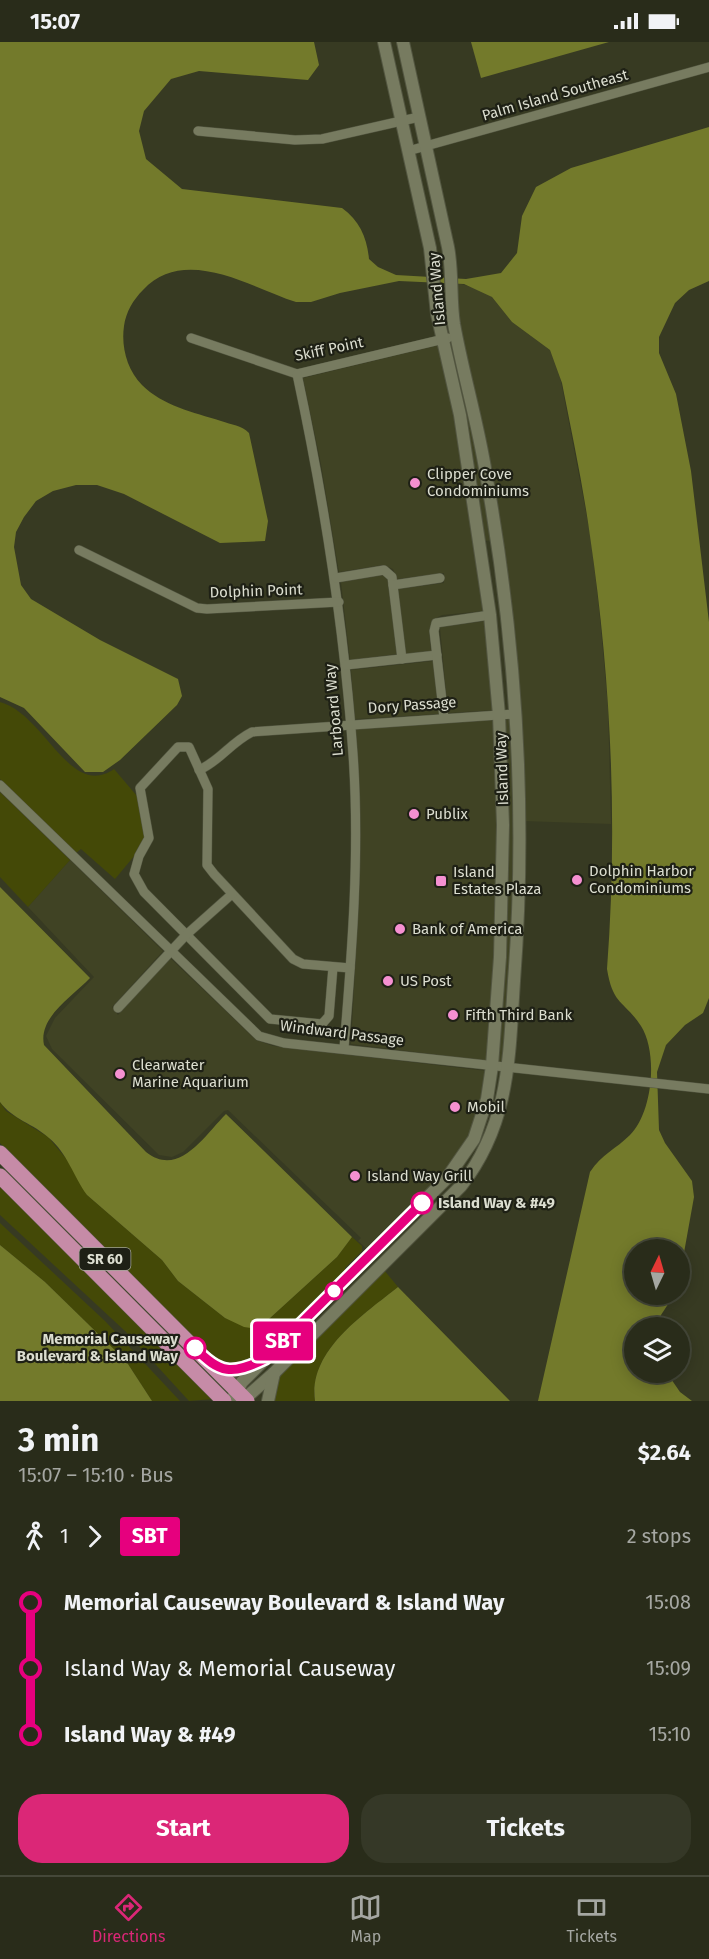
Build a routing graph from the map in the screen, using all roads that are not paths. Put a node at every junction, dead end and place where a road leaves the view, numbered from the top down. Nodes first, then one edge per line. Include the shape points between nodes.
1 (384, 42) edge
2 (402, 42) edge
3 (709, 67) edge
4 (419, 117) junction
5 (401, 121) junction
6 (198, 131) dead end
7 (426, 147) junction
8 (408, 151) junction
9 (457, 336) junction
10 (191, 338) dead end
11 (442, 339) junction
12 (297, 374) junction
13 (497, 544) junction
14 (482, 546) junction
15 (79, 550) dead end
16 (336, 578) junction
17 (440, 579) dead end
18 (393, 585) junction
19 (339, 602) junction
20 (490, 615) junction
21 (436, 656) junction
22 (402, 659) junction
23 (346, 665) junction
24 (515, 714) junction
25 (499, 715) junction
26 (444, 718) junction
27 (351, 724) junction
28 (199, 770) junction
29 (0, 786) edge
30 (232, 894) junction
31 (186, 935) junction
32 (170, 951) junction
33 (333, 967) junction
34 (350, 968) junction
35 (118, 1008) dead end
36 (344, 1048) junction
37 (492, 1066) junction
38 (508, 1068) junction
39 (709, 1089) edge
40 (0, 1153) edge
41 (0, 1176) edge
42 (30, 1183) junction
43 (18, 1194) junction
44 (265, 1359) junction
45 (211, 1365) junction
46 (275, 1372) junction
47 (240, 1398) edge
48 (224, 1401) edge
49 (268, 1401) edge

1 - 5 street, Island Way
2 - 4 street, Island Way
3 - 7 street, Palm Island Southeast
4 - 5 street
4 - 7 street, Island Way
5 - 6 street via 322,139
5 - 8 street, Island Way
7 - 8 street, Palm Island Southeast
7 - 9 street, Island Way via 452,272
8 - 11 street, Island Way via 434,271
9 - 11 street, Skiff Point
9 - 13 street, Island Way
10 - 12 street, Skiff Point
11 - 12 street, Skiff Point
11 - 14 street, Island Way via 460,415
12 - 16 street, Larboard Way
13 - 14 street
13 - 24 street, Island Way
14 - 20 street, Island Way
15 - 19 street, Dolphin Point via 197,608
16 - 18 street via 384,570 389,571
16 - 19 street, Larboard Way
17 - 18 street
18 - 22 street
19 - 23 street, Larboard Way
20 - 21 street via 436,623
20 - 25 street, Island Way
21 - 22 street
21 - 26 street
22 - 23 street
23 - 27 street, Larboard Way
24 - 25 street, Dory Passage
24 - 38 street, Island Way via 519,869
25 - 26 street, Dory Passage
25 - 37 street, Island Way via 503,868
26 - 27 street, Dory Passage
27 - 28 street, Dory Passage via 252,732 225,749 216,763
27 - 34 street, Larboard Way via 356,818
28 - 30 street via 208,789 207,865
28 - 31 street via 189,747 178,747 140,788 149,838 134,874 144,892
29 - 32 street, Windward Passage
30 - 31 street
30 - 33 street via 293,959
31 - 32 street
31 - 33 street via 270,1019 322,1024 329,1016
32 - 35 street
32 - 36 street, Windward Passage via 259,1036 284,1043
33 - 34 street
34 - 36 street, Larboard Way
36 - 37 street, Windward Passage
37 - 38 street, Windward Passage
37 - 44 street, Island Way via 482,1118 462,1159 440,1186
38 - 39 street, Windward Passage
38 - 46 street, Island Way via 495,1131 461,1186
40 - 42 main road, SR 60
41 - 43 main road, SR 60
42 - 43 street
42 - 45 main road, SR 60
43 - 48 main road, SR 60
44 - 45 street via 235,1371
44 - 47 street, Island Way
45 - 47 main road, SR 60
46 - 47 street, Island Way
46 - 49 street

